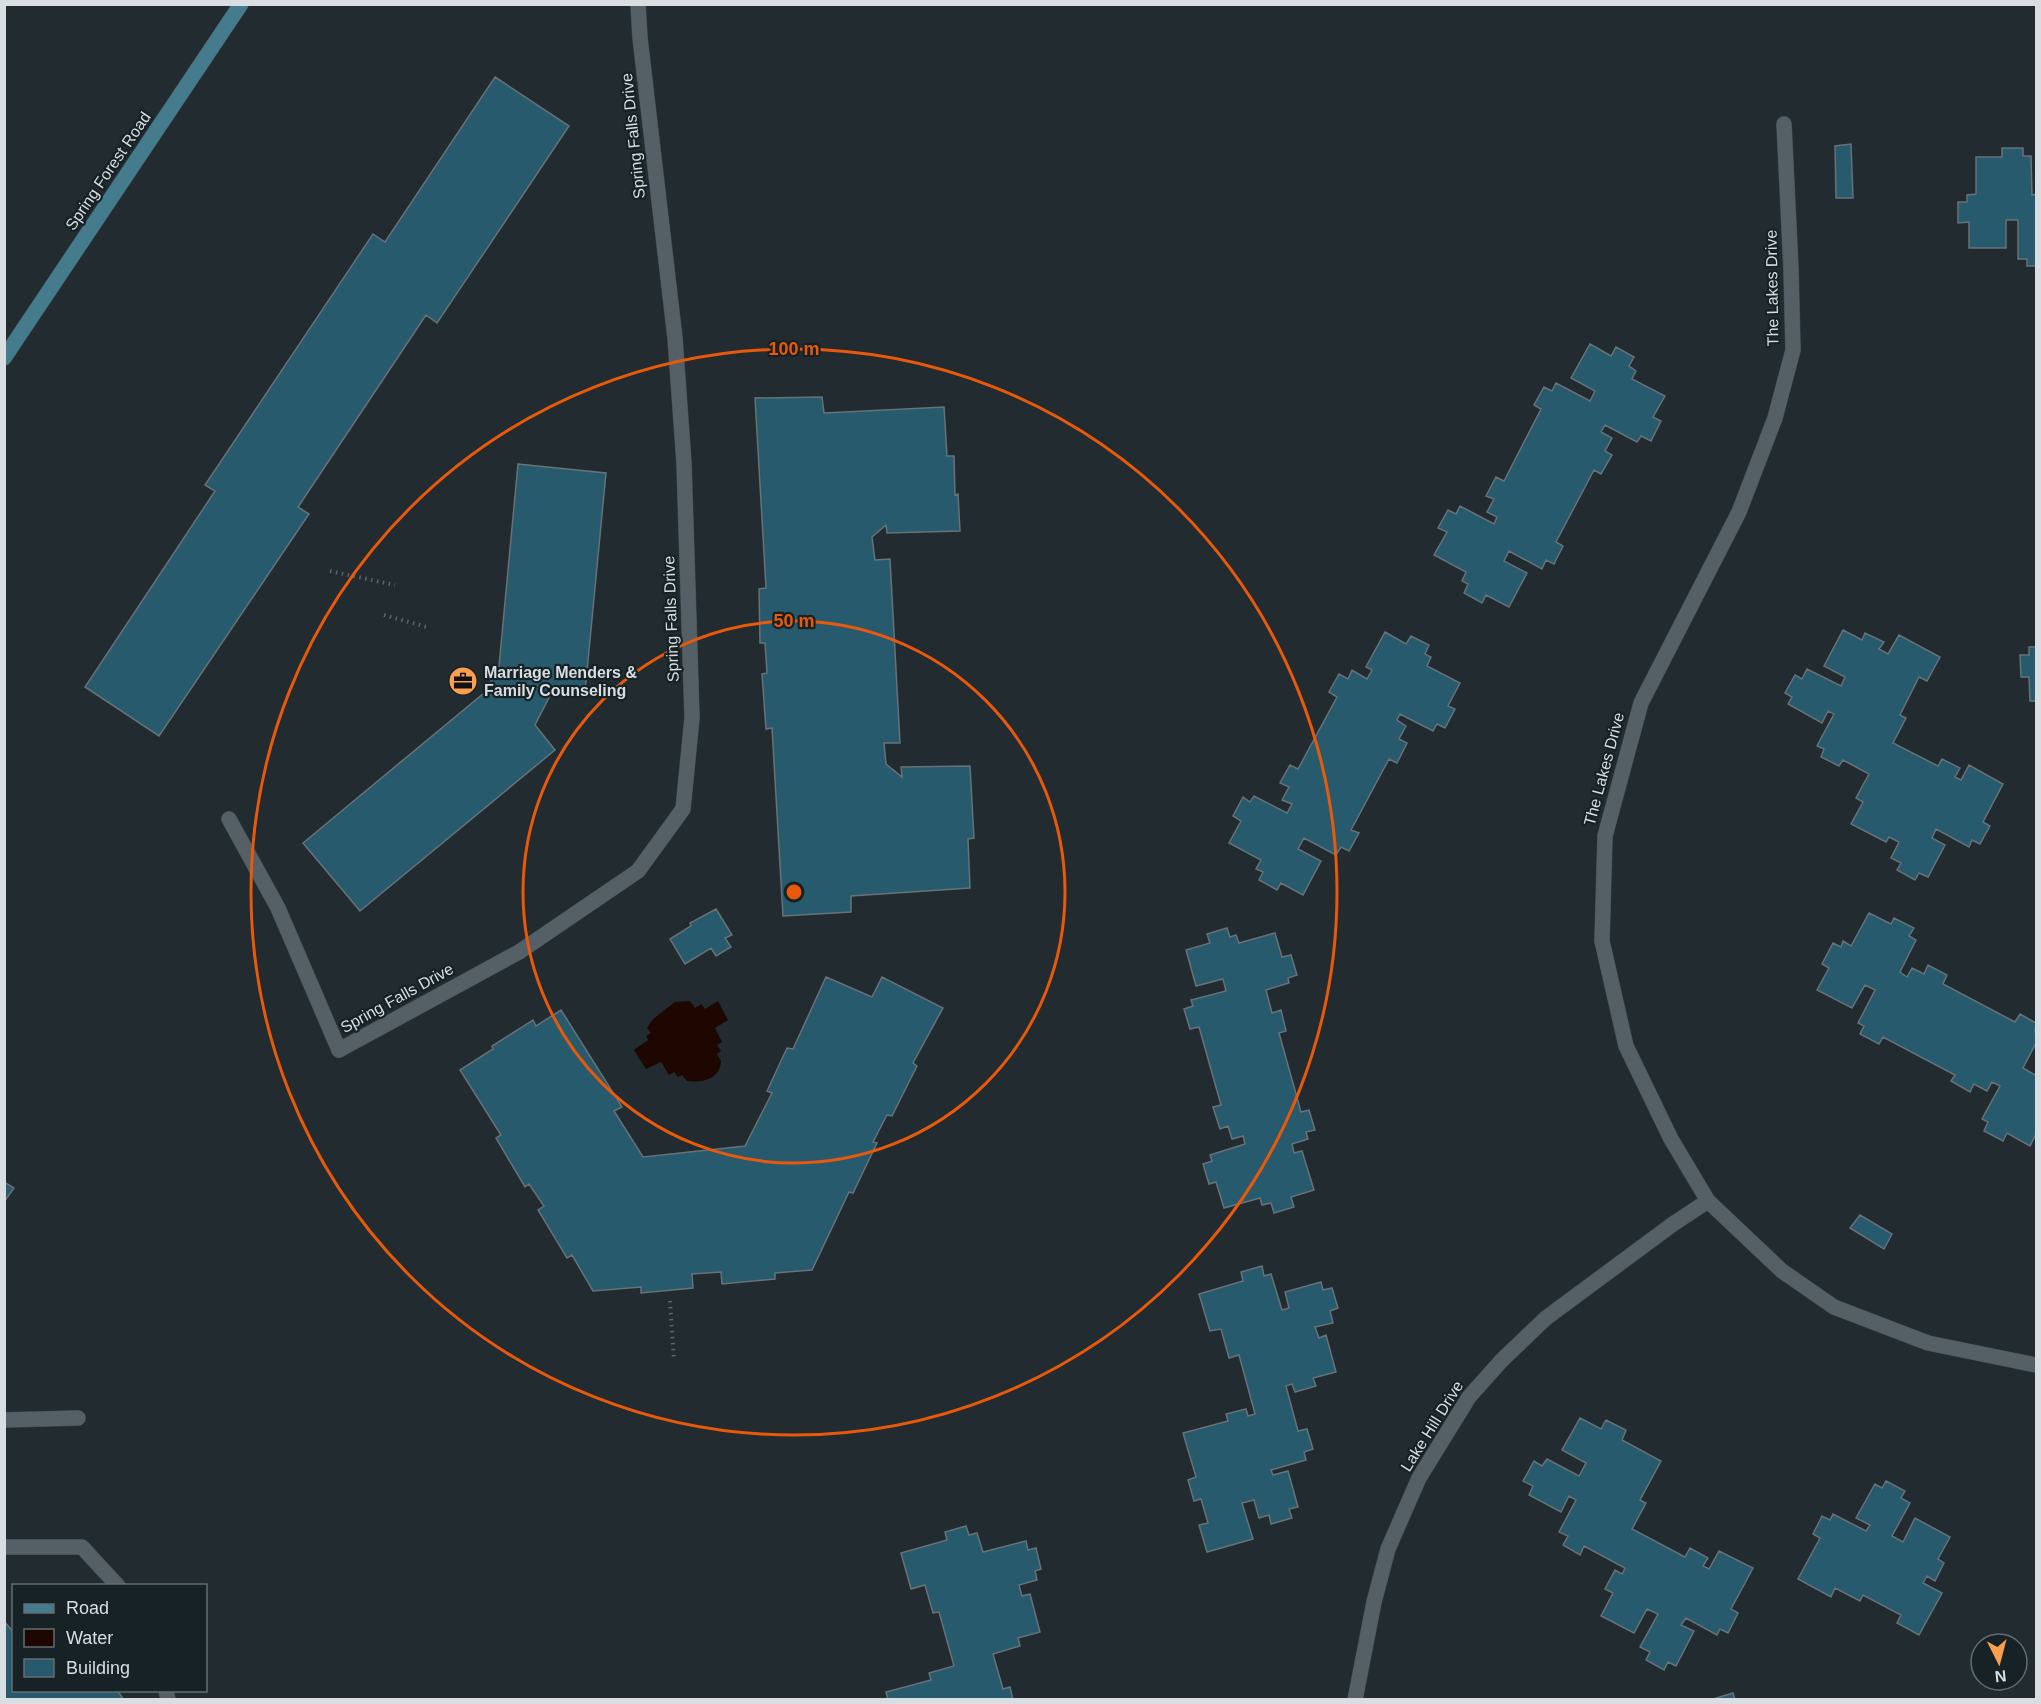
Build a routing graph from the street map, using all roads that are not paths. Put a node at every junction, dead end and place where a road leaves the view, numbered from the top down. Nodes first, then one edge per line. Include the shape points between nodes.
1 (242, 4) edge
2 (638, 4) edge
3 (1784, 124) dead end
4 (4, 358) edge
5 (229, 819) dead end
6 (1708, 1201) junction
7 (2037, 1365) edge
8 (78, 1418) dead end
9 (4, 1420) edge
10 (4, 1547) edge
11 (116, 1584) edge
12 (1355, 1700) edge

1 - 4 main road, Spring Forest Road
2 - 5 street, Spring Falls Drive via 675,338 684,463 692,718 682,809 638,871 519,952 339,1050 279,908
3 - 6 street, The Lakes Drive via 1793,350 1775,418 1739,512 1641,703 1605,836 1602,941 1626,1046 1671,1139
6 - 7 street, The Lakes Drive via 1782,1271 1834,1307 1928,1343
6 - 12 street, Lake Hill Drive via 1546,1318 1469,1397 1419,1478 1388,1549
8 - 9 street
10 - 11 street via 82,1547

